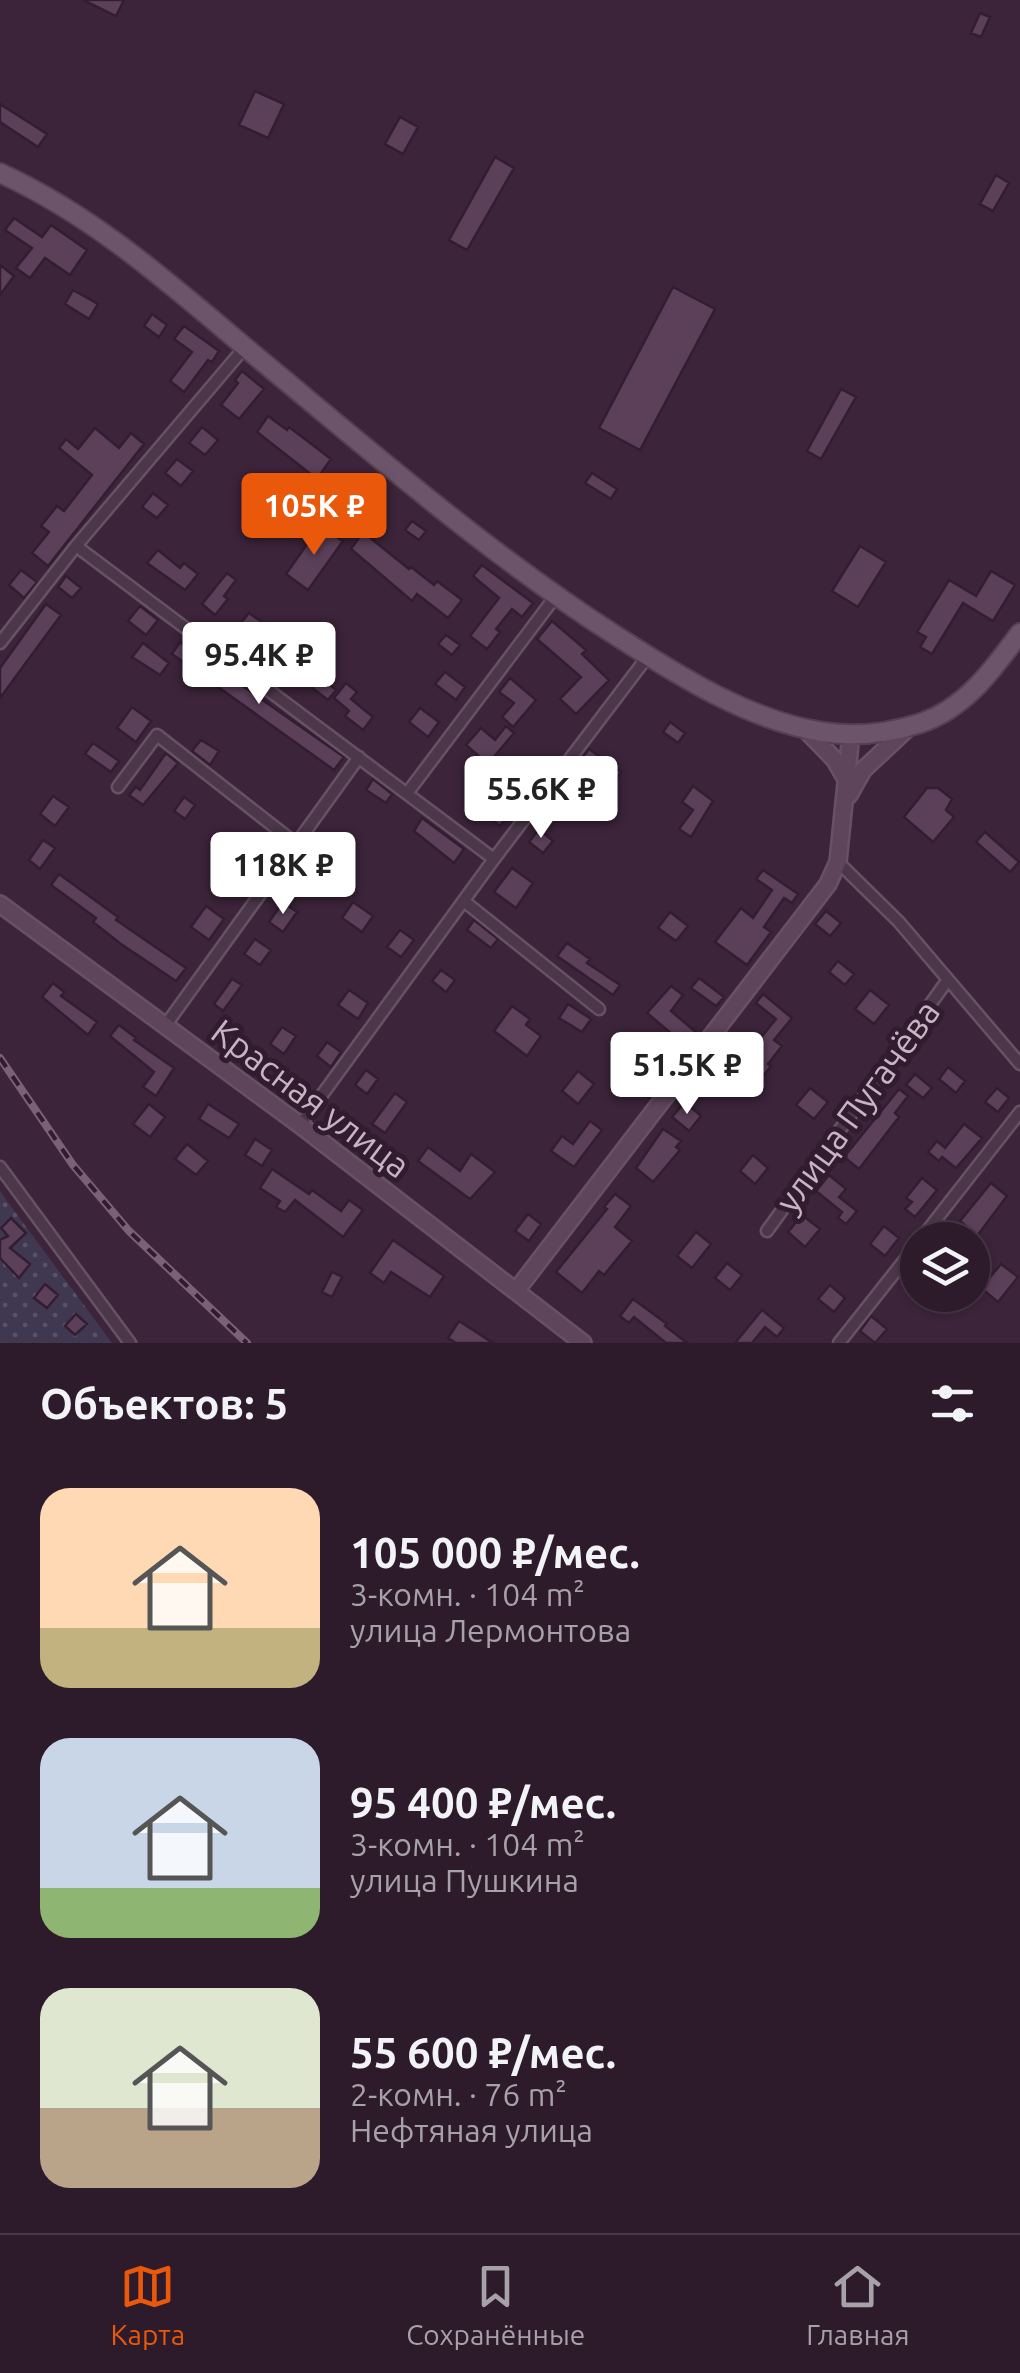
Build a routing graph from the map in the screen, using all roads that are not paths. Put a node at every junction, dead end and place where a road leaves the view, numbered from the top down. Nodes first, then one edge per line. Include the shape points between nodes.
1 (0, 173) edge
2 (246, 347) junction
3 (76, 546) junction
4 (556, 597) junction
5 (1020, 633) edge
6 (0, 643) edge
7 (648, 656) junction
8 (911, 726) junction
9 (804, 728) junction
10 (851, 734) junction
11 (359, 757) junction
12 (847, 781) junction
13 (118, 787) dead end
14 (408, 792) junction
15 (845, 803) junction
16 (295, 843) junction
17 (494, 859) junction
18 (838, 862) junction
19 (466, 902) junction
20 (0, 904) edge
21 (947, 982) junction
22 (599, 1009) dead end
23 (165, 1026) junction
24 (1020, 1064) edge
25 (1020, 1112) edge
26 (300, 1125) junction
27 (0, 1167) edge
28 (934, 1222) edge
29 (767, 1231) dead end
30 (900, 1265) edge
31 (516, 1291) junction
32 (130, 1343) edge
33 (583, 1343) edge
34 (839, 1343) edge

1 - 2 main road via 122,247
2 - 3 street
2 - 4 main road
3 - 6 street
3 - 11 street
4 - 7 main road
4 - 14 street
5 - 8 main road via 960,702
7 - 9 main road via 756,712
7 - 17 street
8 - 10 main road
8 - 15 street via 863,770
9 - 10 main road
9 - 12 street
10 - 12 street
11 - 14 street
11 - 16 street
12 - 15 street
13 - 16 street via 157,736
14 - 17 street
15 - 18 street
16 - 23 street
17 - 19 street
18 - 21 street
18 - 31 street via 806,915
19 - 22 street
19 - 26 street
20 - 23 street, Красная улица
21 - 24 street
21 - 29 street, улица Пугачёва
23 - 26 street, Красная улица
25 - 28 street
26 - 31 street, Красная улица
27 - 32 street
30 - 34 street
31 - 33 street, Красная улица

